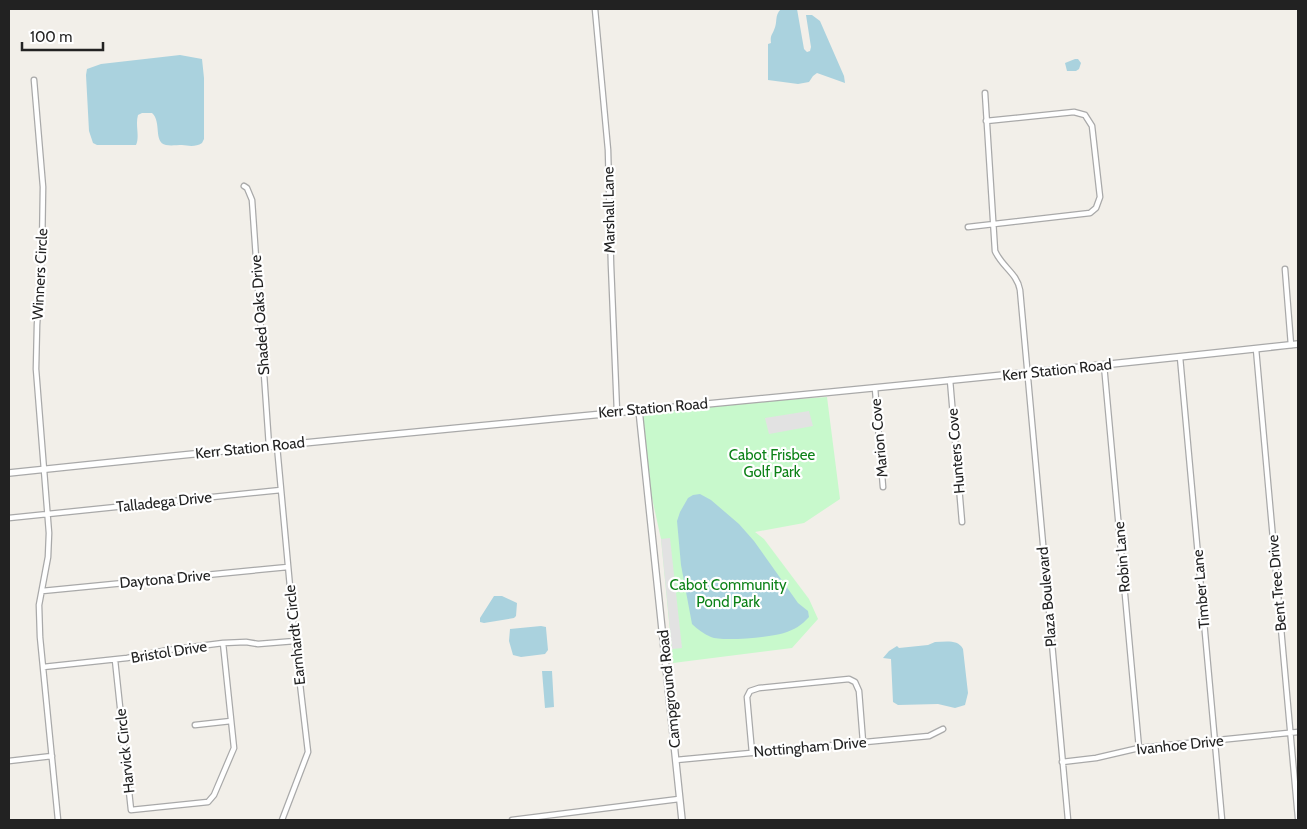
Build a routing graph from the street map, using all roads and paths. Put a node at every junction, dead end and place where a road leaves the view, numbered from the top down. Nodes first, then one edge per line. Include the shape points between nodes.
1 (595, 9) edge
2 (34, 80) dead end
3 (984, 93) dead end
4 (986, 121) junction
5 (244, 186) dead end
6 (993, 224) junction
7 (968, 227) dead end
8 (1284, 269) dead end
9 (1298, 344) edge
10 (1291, 345) junction
11 (1256, 349) junction
12 (1180, 357) junction
13 (1104, 365) junction
14 (1027, 373) junction
15 (950, 380) junction
16 (875, 388) junction
17 (639, 410) junction
18 (617, 412) junction
19 (269, 446) junction
20 (277, 446) junction
21 (44, 469) junction
22 (9, 473) edge
23 (883, 487) dead end
24 (281, 490) junction
25 (47, 514) junction
26 (9, 518) edge
27 (962, 522) dead end
28 (288, 567) junction
29 (42, 591) junction
30 (295, 641) junction
31 (223, 643) junction
32 (115, 660) junction
33 (43, 667) junction
34 (231, 721) junction
35 (195, 725) dead end
36 (943, 729) dead end
37 (1298, 732) edge
38 (1290, 733) junction
39 (1214, 741) junction
40 (863, 742) junction
41 (1139, 748) junction
42 (752, 752) junction
43 (52, 756) junction
44 (676, 760) junction
45 (9, 761) edge
46 (1062, 762) junction
47 (679, 799) junction
48 (550, 814) junction
49 (1298, 818) edge
50 (58, 820) edge
51 (282, 820) edge
52 (512, 820) edge
53 (550, 820) edge
54 (682, 820) edge
55 (1068, 820) edge
56 (1222, 820) edge

1 - 18 street, Marshall Lane via 608,150
2 - 21 street, Winners Circle via 43,187 36,369
3 - 4 street, Plaza Boulevard
4 - 6 street, Plaza Boulevard
4 - 6 street via 1074,112 1085,115 1092,126 1100,197 1090,213
5 - 19 street, Shaded Oaks Drive via 252,200
6 - 7 street
6 - 14 street, Plaza Boulevard via 995,251 1019,282
8 - 10 street
9 - 10 street, Kerr Station Road
10 - 11 street, Kerr Station Road
11 - 12 street, Kerr Station Road
11 - 38 street, Bent Tree Drive
12 - 13 street, Kerr Station Road
12 - 39 street, Timber Lane
13 - 14 street, Kerr Station Road
13 - 41 street, Robin Lane
14 - 15 street, Kerr Station Road
14 - 46 street, Plaza Boulevard
15 - 16 street, Kerr Station Road
15 - 27 street, Hunters Cove
16 - 17 street, Kerr Station Road
16 - 23 street, Marion Cove
17 - 18 street, Kerr Station Road
17 - 44 street, Campground Road
18 - 20 street, Kerr Station Road
19 - 20 street, Kerr Station Road
19 - 21 street, Kerr Station Road
20 - 24 street, Earnhardt Circle
21 - 22 street, Kerr Station Road
21 - 25 street
24 - 25 street, Talladega Drive
24 - 28 street, Earnhardt Circle
25 - 26 street, Talladega Drive
25 - 29 street via 48,557
28 - 29 street, Daytona Drive
28 - 30 street, Earnhardt Circle
29 - 33 street via 39,605
30 - 31 street, Bristol Drive
30 - 51 street, Earnhardt Circle via 308,752
31 - 32 street, Bristol Drive
31 - 34 street, Harvick Circle
32 - 33 street, Bristol Drive
32 - 34 street, Harvick Circle via 131,810 212,799 234,748
33 - 43 street
34 - 35 street
36 - 40 street, Nottingham Drive via 929,736
37 - 38 street, Ivanhoe Drive
38 - 39 street, Ivanhoe Drive
38 - 49 street, Bent Tree Drive
39 - 41 street, Ivanhoe Drive
39 - 56 street, Timber Lane
40 - 42 street, Nottingham Drive
40 - 42 street via 858,691 856,682 849,679 750,691
41 - 46 street, Ivanhoe Drive
42 - 44 street, Nottingham Drive
43 - 45 street
43 - 50 street
44 - 47 street, Campground Road
46 - 55 street, Plaza Boulevard
47 - 48 street
47 - 54 street, Campground Road
48 - 52 street
48 - 53 street

